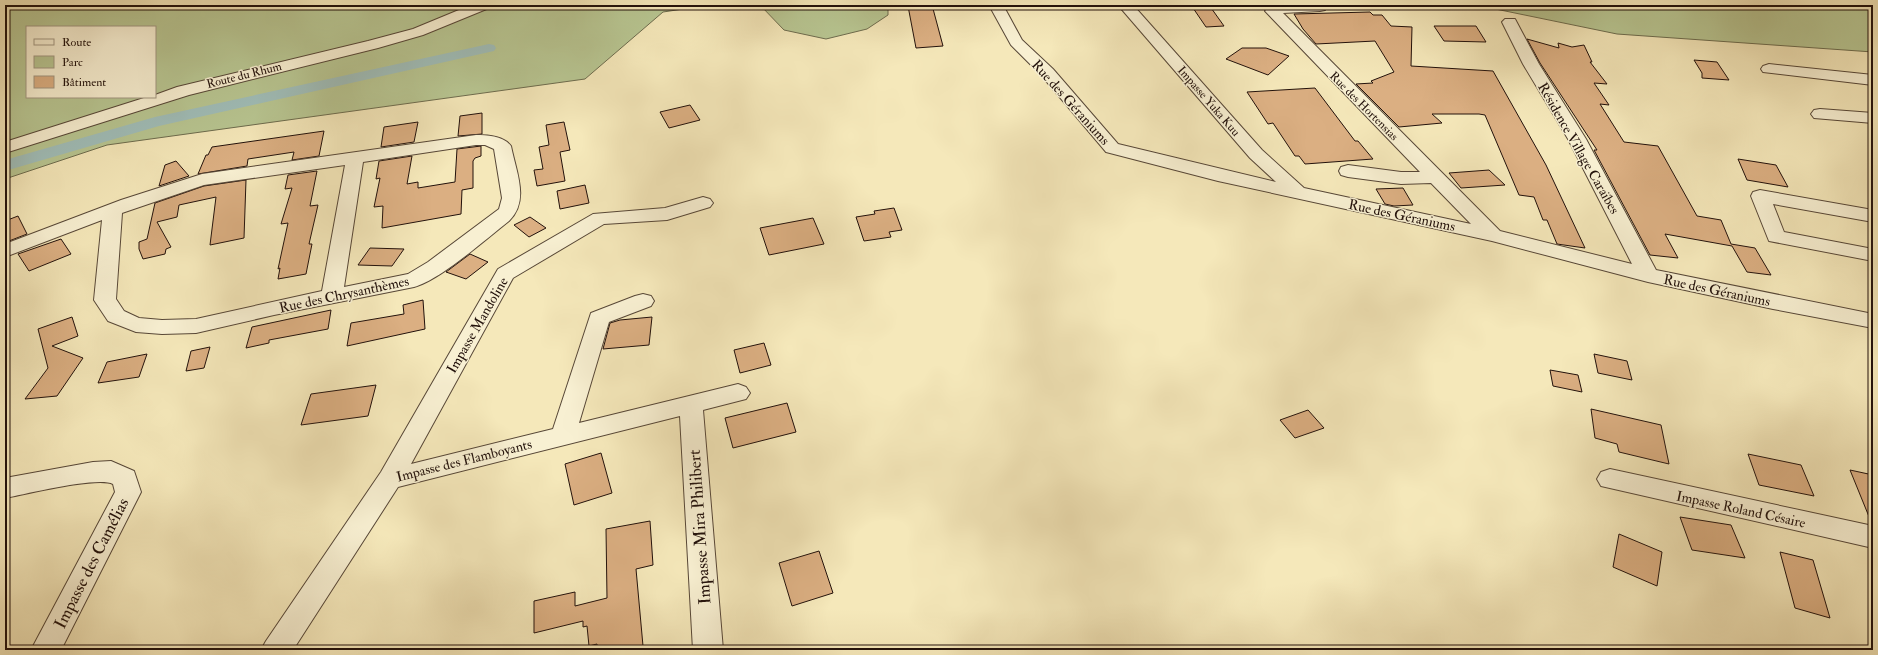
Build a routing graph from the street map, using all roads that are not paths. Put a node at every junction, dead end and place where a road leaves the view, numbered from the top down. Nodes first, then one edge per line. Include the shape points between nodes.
1 (484, 5) edge
2 (996, 5) edge
3 (1126, 5) edge
4 (1320, 7) dead end
5 (1510, 22) dead end
6 (1768, 69) dead end
7 (1873, 80) edge
8 (1820, 114) dead end
9 (1873, 118) edge
10 (5, 148) edge
11 (355, 158) junction
12 (1348, 171) dead end
13 (1435, 177) junction
14 (1298, 192) junction
15 (703, 202) dead end
16 (112, 211) junction
17 (1873, 216) edge
18 (1493, 235) junction
19 (5, 251) edge
20 (1873, 254) edge
21 (1648, 275) junction
22 (332, 297) junction
23 (643, 301) dead end
24 (1873, 321) edge
25 (738, 393) dead end
26 (691, 404) junction
27 (563, 435) junction
28 (390, 479) junction
29 (1610, 480) dead end
30 (5, 488) edge
31 (1873, 537) edge
32 (46, 650) edge
33 (276, 650) edge
34 (708, 650) edge

1 - 10 street, Route du Rhum via 411,34 183,90
2 - 14 street, Rue des Géraniums via 1016,42 1047,72 1112,148
3 - 14 street, Impasse Yuka Kuu via 1256,154
4 - 13 street, Rue des Hortensias via 1272,11
5 - 21 street, Résidence Village Caraïbes via 1531,64 1577,139
6 - 7 street
8 - 9 street
11 - 16 street, Rue des Chrysanthèmes via 215,177 185,184
11 - 22 street
11 - 22 street, Rue des Chrysanthèmes via 476,140 494,142 502,146 512,204 502,217 414,280
12 - 13 street via 1401,178
13 - 18 street, Rue des Hortensias
14 - 18 street, Rue des Géraniums
15 - 28 street, Impasse Mandoline via 667,214 600,218 505,274
16 - 19 street, Rue des Chrysanthèmes
16 - 22 street, Rue des Chrysanthèmes via 105,300 116,316 136,325 196,326
17 - 20 street via 1760,196 1776,237
18 - 21 street, Rue des Géraniums
21 - 24 street, Rue des Géraniums
23 - 27 street via 599,318
25 - 26 street, Impasse des Flamboyants
26 - 27 street, Impasse des Flamboyants
26 - 34 street, Impasse Mira Philibert
27 - 28 street, Impasse des Flamboyants
28 - 33 street, Impasse des Flamboyants
29 - 31 street, Impasse Roland Césaire
30 - 32 street, Impasse des Camélias via 112,471 124,478 128,492

